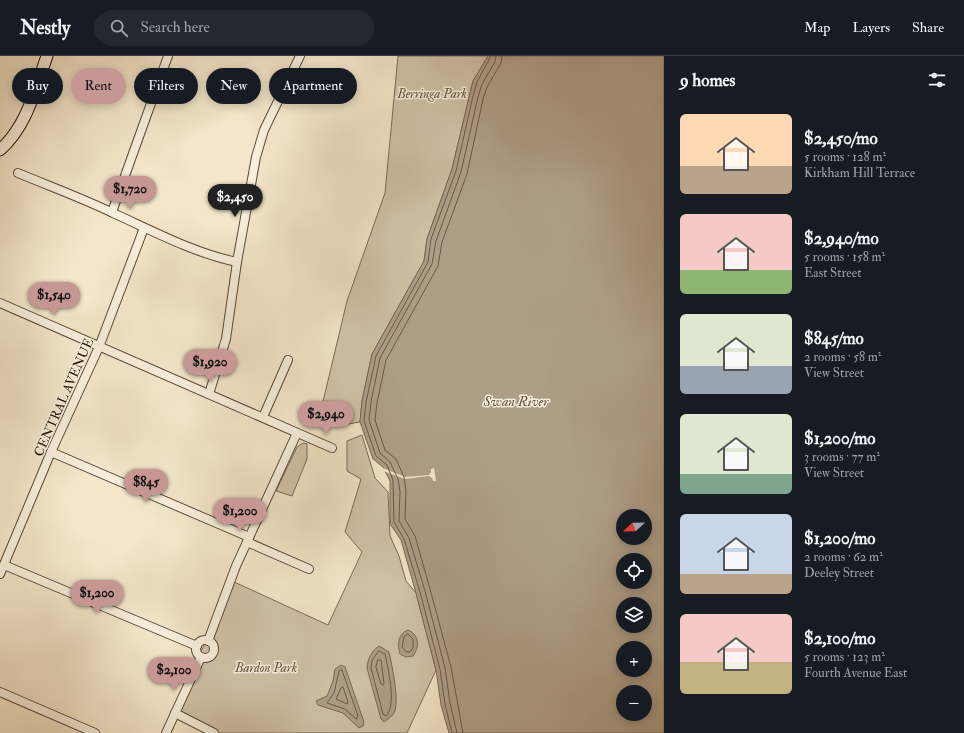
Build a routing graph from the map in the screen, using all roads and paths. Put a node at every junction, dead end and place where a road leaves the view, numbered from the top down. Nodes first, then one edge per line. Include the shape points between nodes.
1 (47, 56) edge
2 (168, 56) edge
3 (300, 56) edge
4 (0, 150) edge
5 (18, 173) dead end
6 (112, 212) junction
7 (144, 228) junction
8 (237, 262) junction
9 (0, 303) edge
10 (99, 347) junction
11 (288, 360) dead end
12 (209, 394) junction
13 (263, 417) junction
14 (297, 433) junction
15 (332, 448) dead end
16 (51, 452) junction
17 (248, 539) junction
18 (4, 565) junction
19 (310, 569) dead end
20 (0, 574) edge
21 (208, 641) junction
22 (197, 646) junction
23 (201, 657) junction
24 (0, 692) edge
25 (175, 713) junction
26 (95, 733) edge
27 (166, 733) edge
28 (214, 733) edge

1 - 4 street via 22,123 15,136
2 - 6 street
3 - 8 street via 264,130 256,156
5 - 6 street
6 - 7 street
7 - 8 street via 218,258
7 - 10 street, CENTRAL AVENUE
8 - 12 street via 226,339
9 - 10 street
10 - 12 street
10 - 16 street, CENTRAL AVENUE
11 - 13 street
12 - 13 street
13 - 14 street
14 - 15 street
14 - 17 street
16 - 17 street
16 - 18 street, CENTRAL AVENUE
17 - 19 street
17 - 21 street
18 - 20 street, CENTRAL AVENUE
18 - 22 street
21 - 22 street via 202,641
21 - 23 street via 212,644 214,652 208,657
22 - 23 street
23 - 25 street
24 - 26 street
25 - 27 street
25 - 28 street

